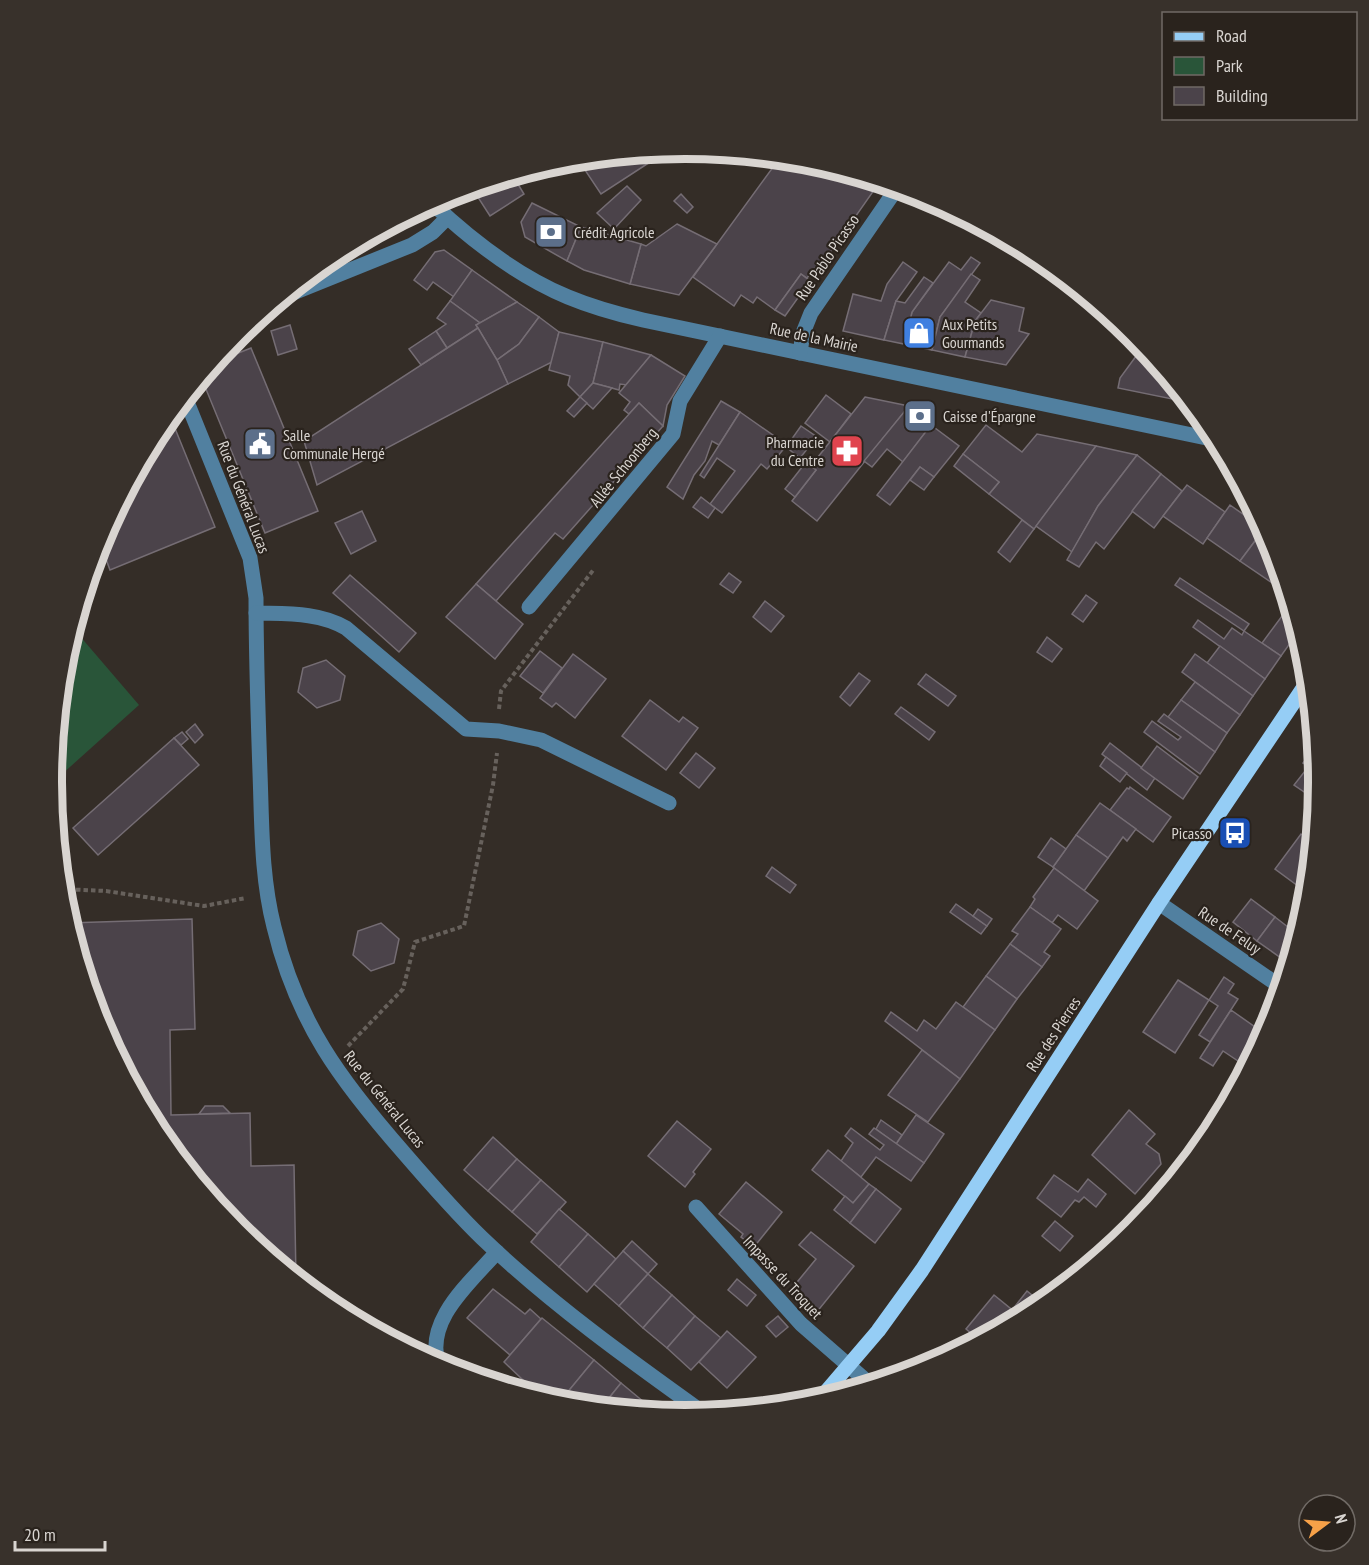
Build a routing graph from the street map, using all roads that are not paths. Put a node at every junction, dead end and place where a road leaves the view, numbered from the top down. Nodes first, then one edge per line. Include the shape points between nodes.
1 (892, 196) edge
2 (439, 210) edge
3 (447, 218) junction
4 (305, 288) edge
5 (720, 336) junction
6 (800, 352) junction
7 (188, 405) edge
8 (1204, 437) edge
9 (529, 607) dead end
10 (256, 613) junction
11 (1301, 692) edge
12 (669, 803) dead end
13 (1159, 903) junction
14 (1274, 982) edge
15 (696, 1208) dead end
16 (497, 1252) junction
17 (436, 1353) edge
18 (849, 1366) junction
19 (864, 1379) edge
20 (829, 1388) edge
21 (693, 1406) edge

1 - 6 street, Rue Pablo Picasso via 811,313
2 - 3 street, Rue de la Mairie
3 - 4 street via 412,245
3 - 5 street, Rue de la Mairie via 524,274 568,297 627,316
5 - 6 street, Rue de la Mairie
5 - 9 street, Allée Schoonberg via 680,402 673,434
6 - 8 street, Rue de la Mairie
7 - 10 street, Rue du Général Lucas via 250,558
10 - 12 street via 317,617 337,623 466,729 531,737
10 - 16 street, Rue du Général Lucas via 267,895 301,1010 354,1094 454,1210
11 - 13 main road, Rue des Pierres
13 - 14 street, Rue de Feluy
13 - 18 main road, Rue des Pierres via 922,1270
15 - 18 street, Impasse du Troquet via 801,1324
16 - 17 street via 444,1317 436,1334
16 - 21 street, Rue du Général Lucas via 613,1348
18 - 19 street, Impasse du Troquet
18 - 20 main road, Rue des Pierres

